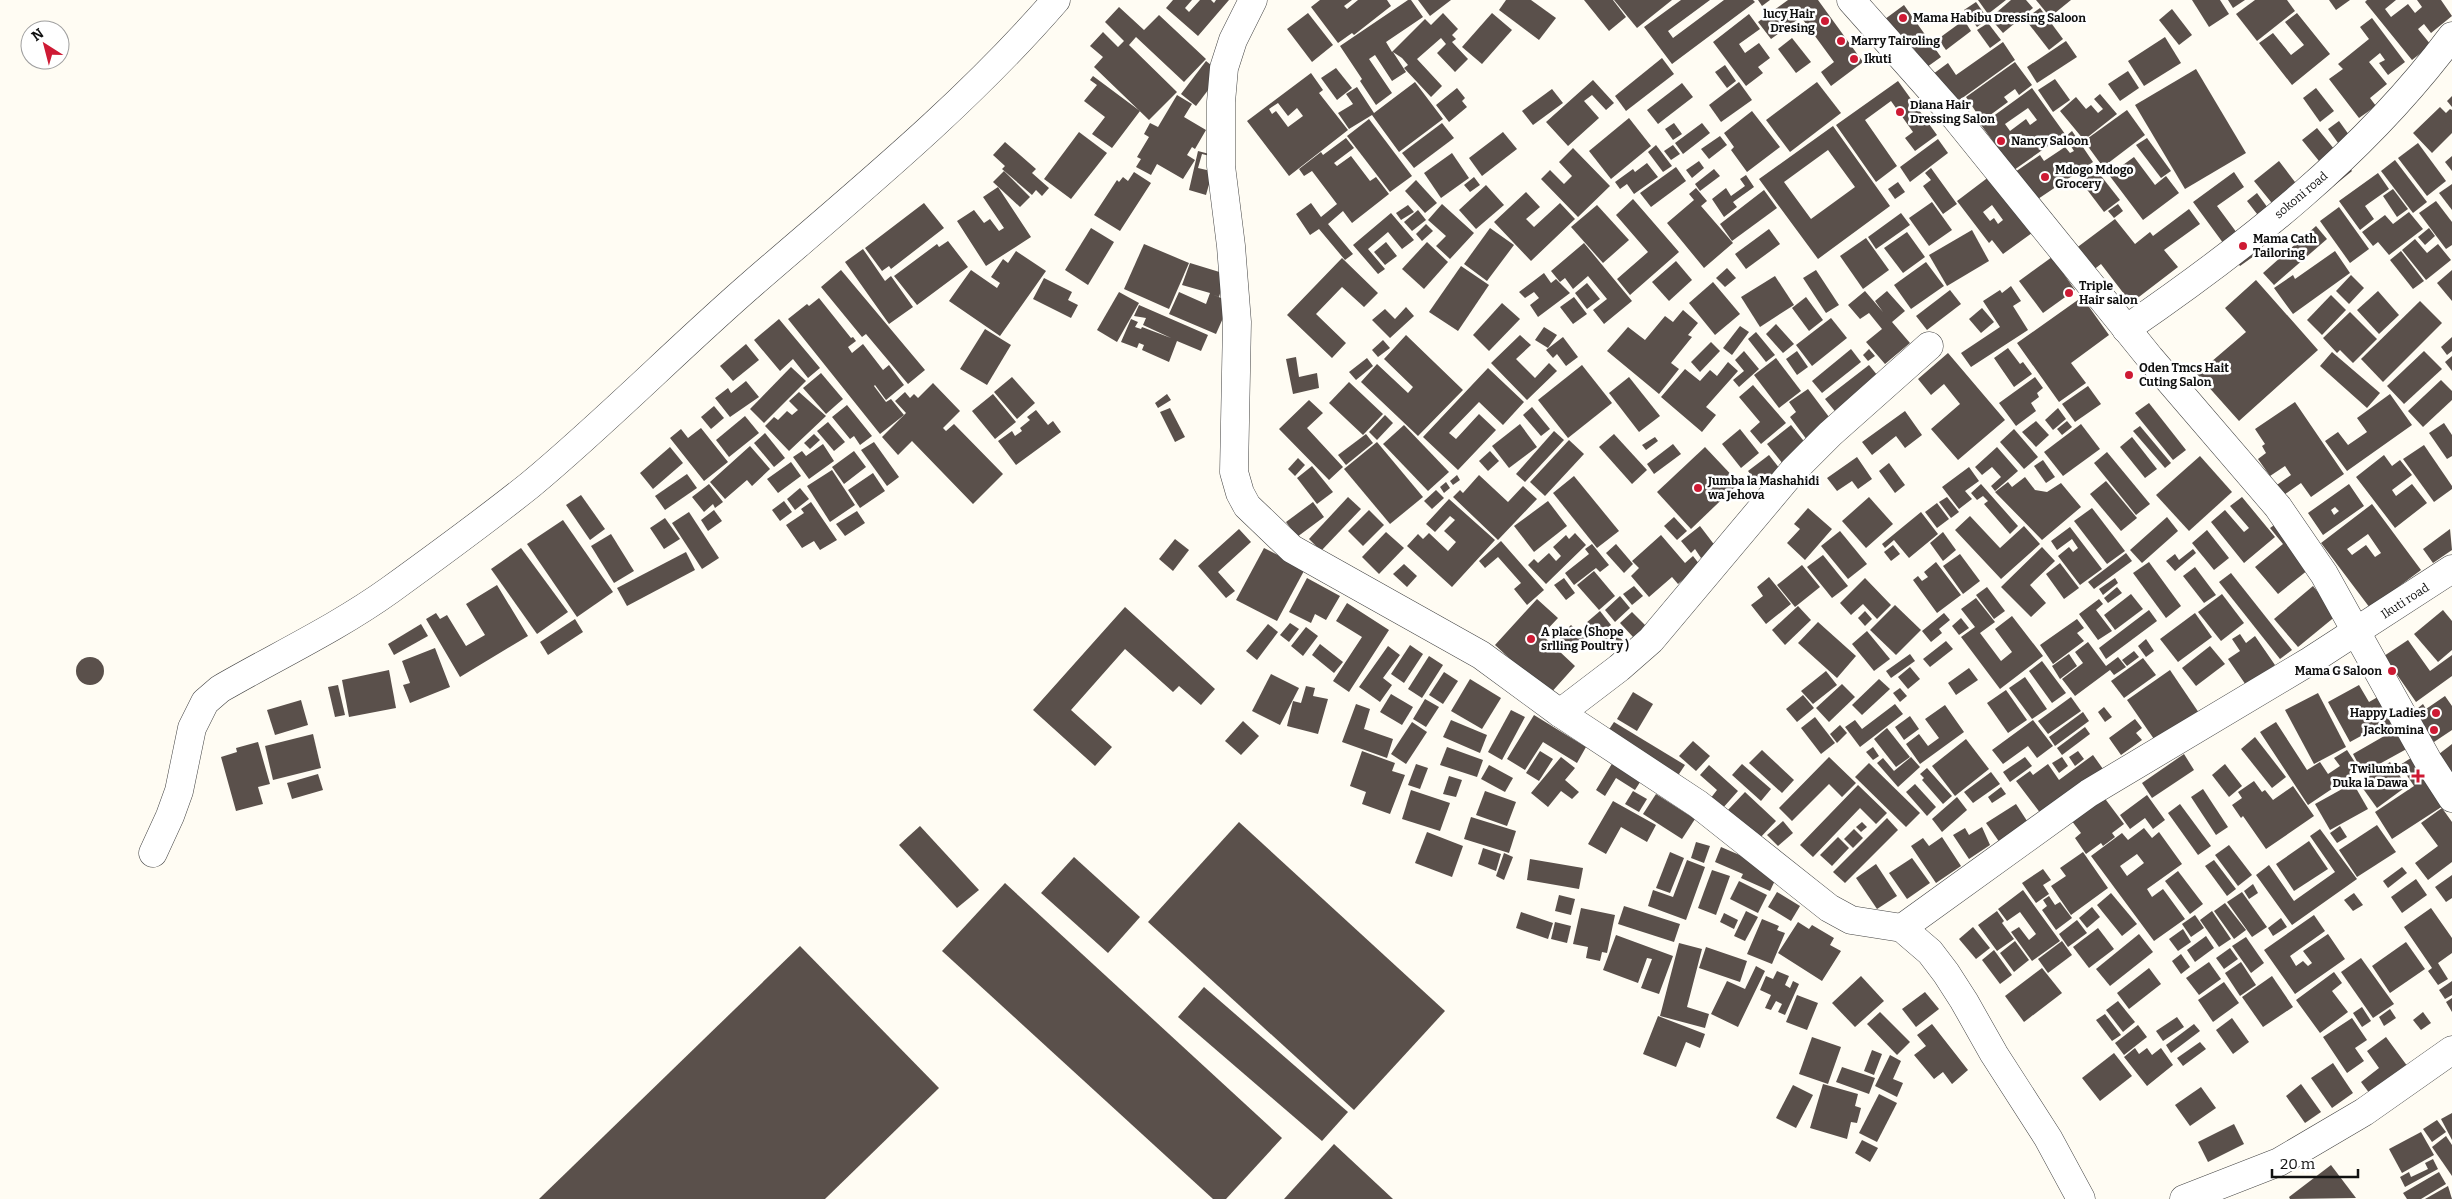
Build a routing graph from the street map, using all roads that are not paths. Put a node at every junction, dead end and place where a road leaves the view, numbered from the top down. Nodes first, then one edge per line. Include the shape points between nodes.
1 (1056, 0) edge
2 (1253, 0) edge
3 (1851, 0) edge
4 (2452, 36) edge
5 (2126, 329) junction
6 (1929, 346) dead end
7 (2452, 570) edge
8 (2357, 632) junction
9 (1560, 713) junction
10 (2452, 798) edge
11 (153, 852) dead end
12 (1902, 928) junction
13 (2452, 1050) edge
14 (2082, 1199) edge
15 (2184, 1199) edge

1 - 11 street via 944,118 753,283 530,484 388,592 336,625 220,689 205,702 192,728 179,791
2 - 9 street via 1233,40 1224,68 1220,102 1221,166 1237,322 1234,472 1240,493 1253,514 1292,549 1481,655
3 - 5 street via 1955,117
4 - 5 street, sokoni road via 2426,72 2306,193 2181,291
5 - 8 street via 2278,507 2324,574
6 - 9 street via 1793,471 1651,640
7 - 8 street, Ikuti road
8 - 10 street
8 - 12 street, Ikuti road via 2089,793
9 - 12 street via 1690,798 1829,908 1851,920
12 - 14 street via 1930,952 1946,973
13 - 15 street via 2364,1112 2279,1162

